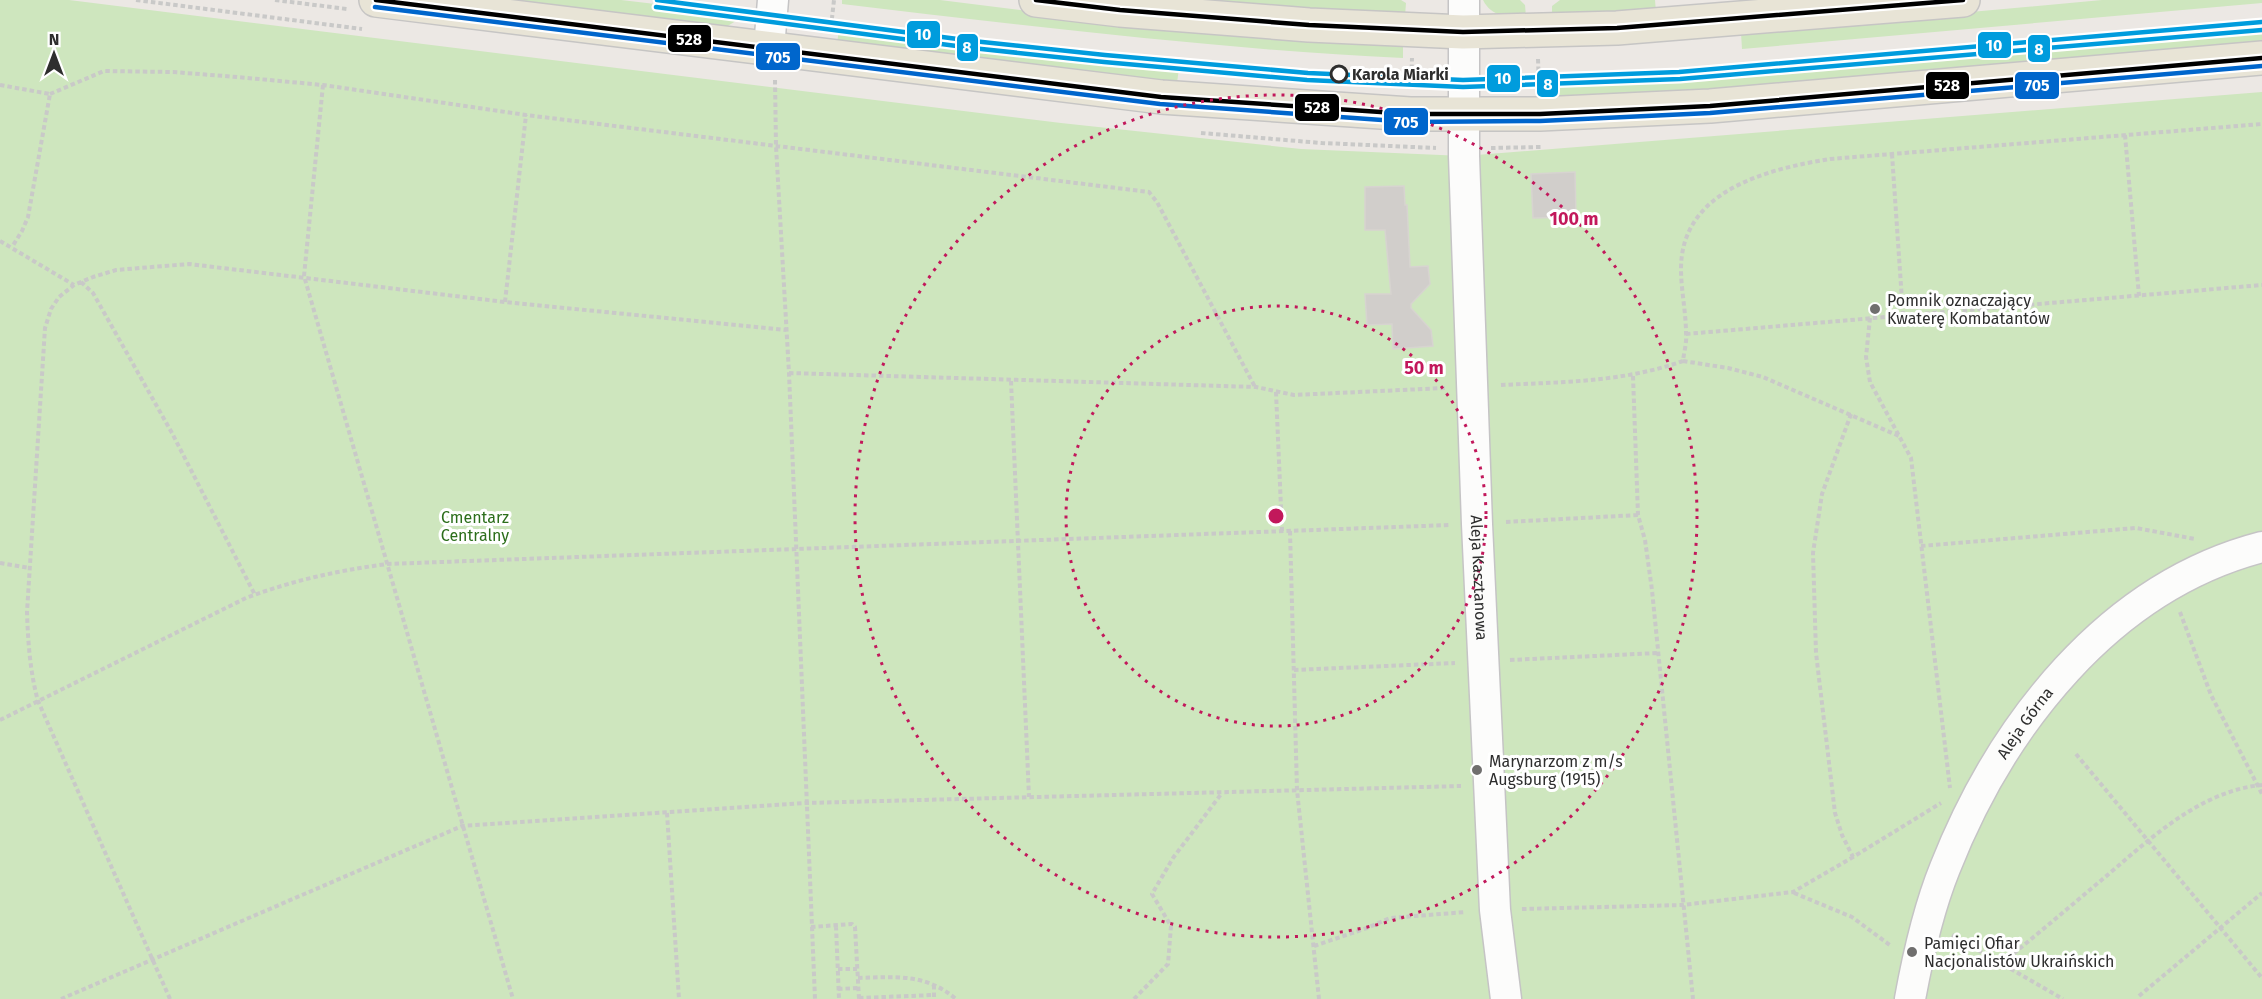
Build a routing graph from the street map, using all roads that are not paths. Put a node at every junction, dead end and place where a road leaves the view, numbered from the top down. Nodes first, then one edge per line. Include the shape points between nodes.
1 (376, 0) edge
2 (773, 0) edge
3 (1036, 0) edge
4 (1464, 0) edge
5 (1963, 0) edge
6 (1120, 5) edge
7 (1463, 32) junction
8 (768, 48) junction
9 (2262, 57) edge
10 (1463, 115) junction
11 (2262, 548) edge
12 (1506, 999) edge
13 (1910, 999) edge

1 - 8 main road
2 - 8 street
3 - 6 main road
4 - 7 street
5 - 7 main road via 1617,28
6 - 7 main road via 1309,25
7 - 10 street, Aleja Kasztanowa
8 - 10 main road via 1161,97
9 - 10 main road via 1710,106
10 - 12 street, Aleja Kasztanowa via 1488,785 1495,910
11 - 13 street, Aleja Górna via 2218,561 2148,599 2070,664 2022,724 1976,798 1944,869

